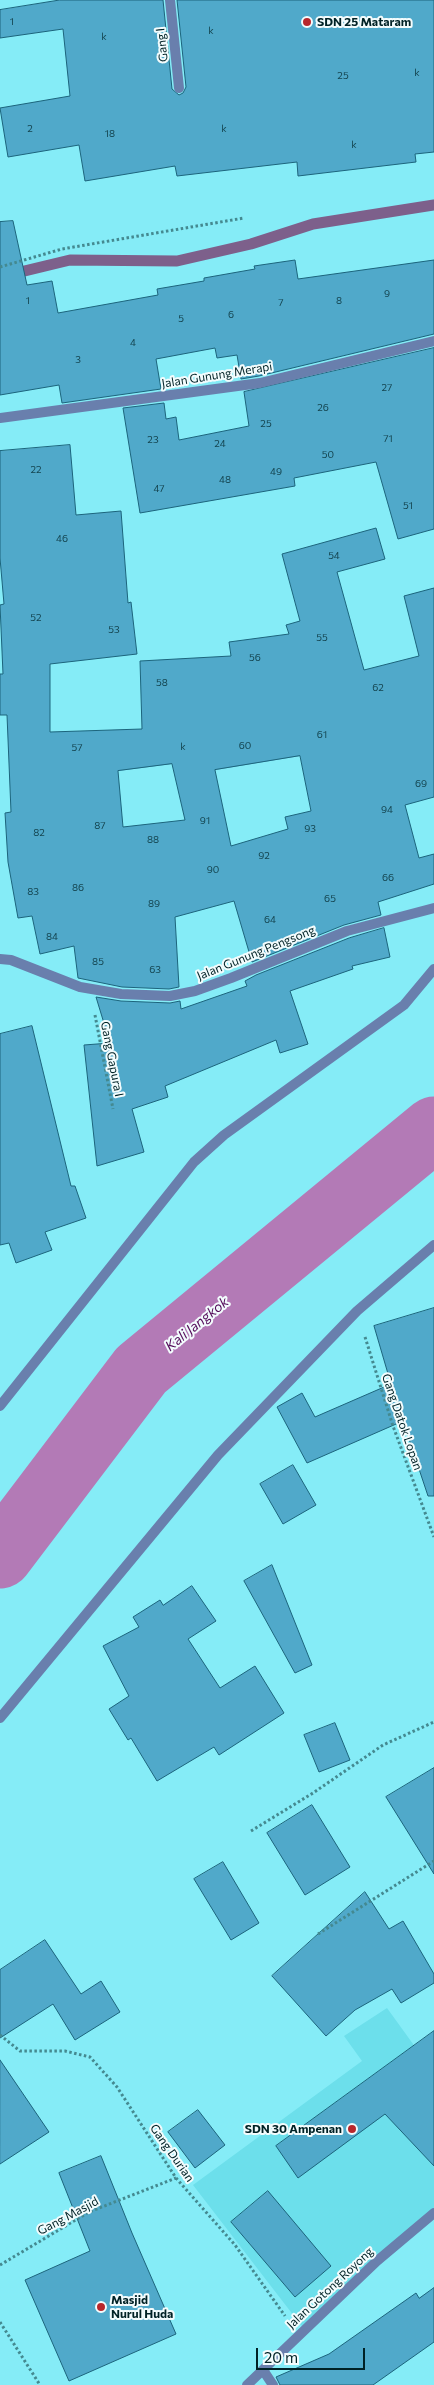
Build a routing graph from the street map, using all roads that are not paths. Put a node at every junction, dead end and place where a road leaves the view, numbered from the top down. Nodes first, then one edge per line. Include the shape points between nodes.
1 (170, 0) edge
2 (179, 88) dead end
3 (434, 341) edge
4 (0, 418) edge
5 (434, 908) edge
6 (0, 959) edge
7 (434, 969) edge
8 (434, 1245) edge
9 (0, 1406) edge
10 (0, 1718) edge
11 (434, 2213) edge
12 (263, 2370) junction
13 (247, 2385) edge
14 (273, 2385) edge

1 - 2 street, Gang I
3 - 4 street, Jalan Gunung Merapi via 260,383
5 - 6 street, Jalan Gunung Pengsong via 346,931 195,991 170,996 121,994 80,987 11,960
7 - 9 street via 404,1004 224,1135 194,1162
8 - 10 street via 357,1311 218,1455
11 - 12 street, Jalan Gotong Royong via 377,2261
12 - 13 street, Jalan Gotong Royong
12 - 14 street

